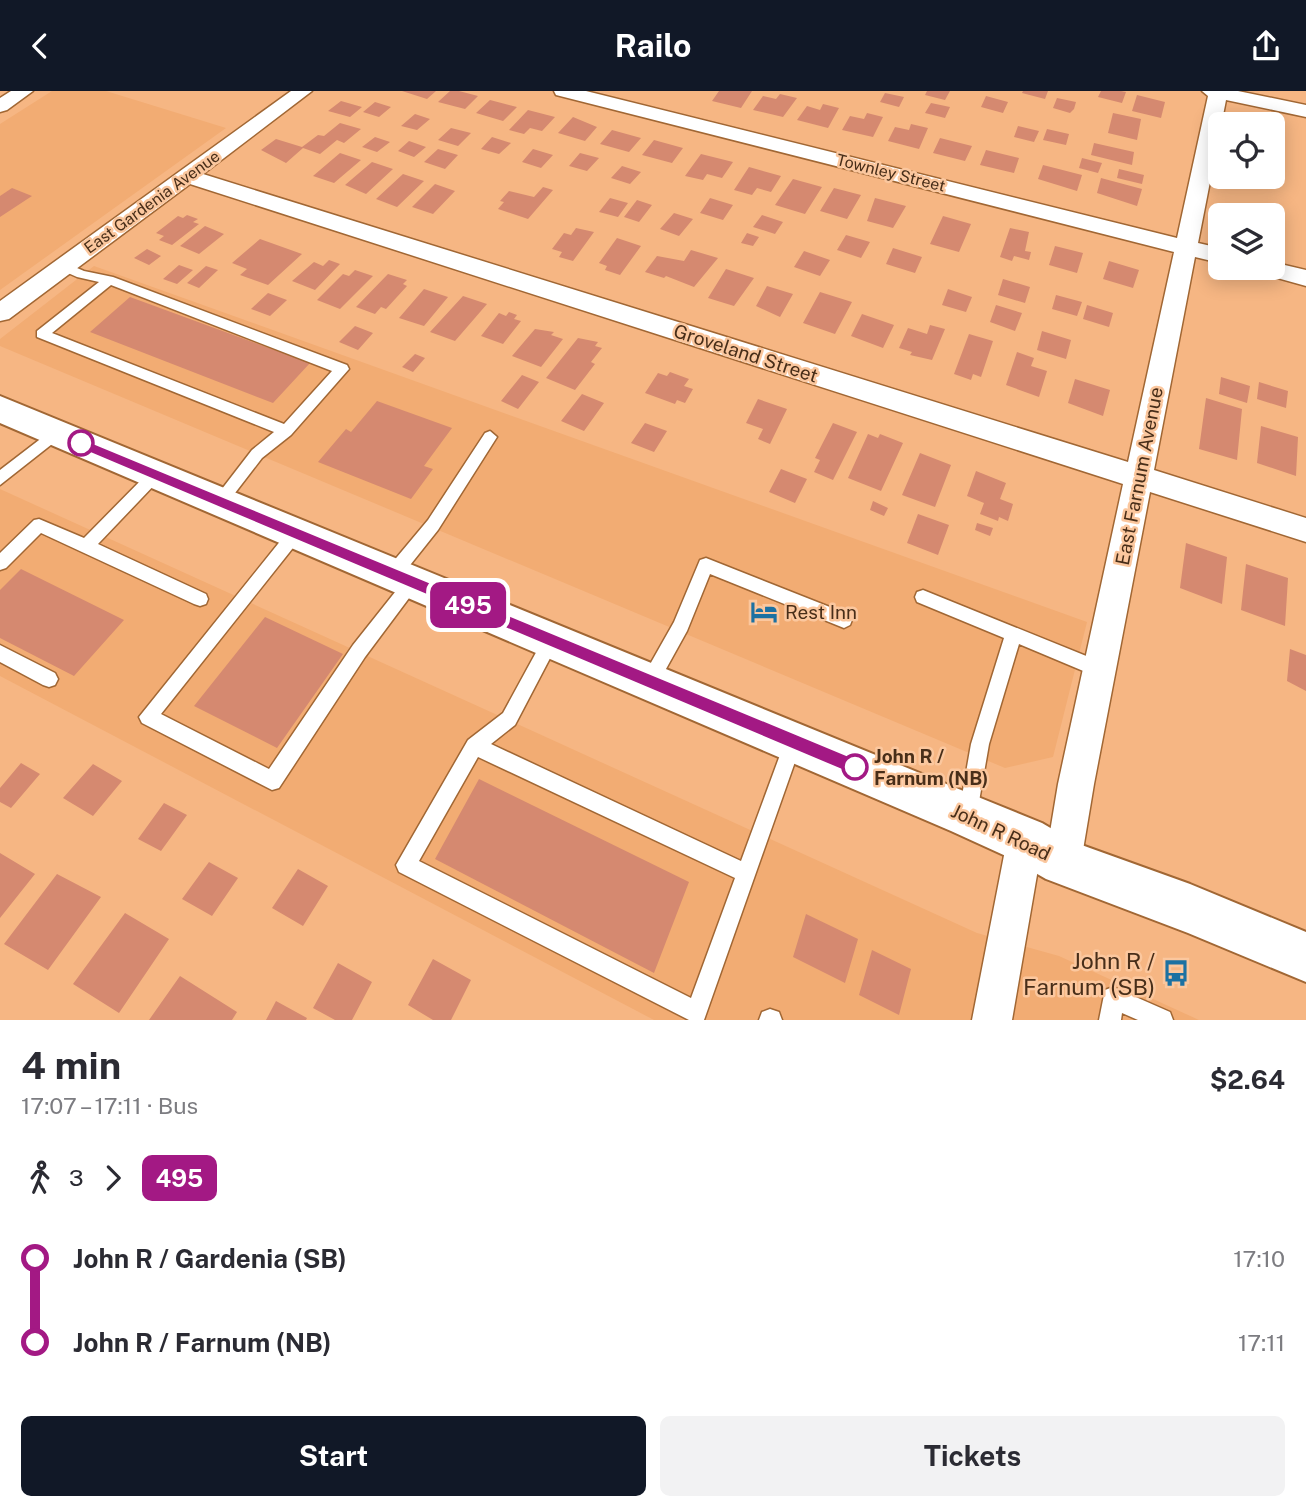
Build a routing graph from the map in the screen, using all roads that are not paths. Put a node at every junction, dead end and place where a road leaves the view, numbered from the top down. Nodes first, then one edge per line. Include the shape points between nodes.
1 (24, 91) edge
2 (303, 91) edge
3 (563, 91) edge
4 (1215, 91) edge
5 (0, 106) edge
6 (1306, 111) edge
7 (187, 176) junction
8 (1186, 247) junction
9 (1208, 253) edge
10 (63, 266) junction
11 (1285, 273) edge
12 (1306, 278) edge
13 (109, 280) junction
14 (0, 313) edge
15 (0, 409) edge
16 (286, 431) junction
17 (56, 433) junction
18 (491, 437) dead end
19 (155, 475) junction
20 (1139, 477) junction
21 (0, 479) edge
22 (220, 502) junction
23 (1306, 530) edge
24 (295, 534) junction
25 (86, 546) junction
26 (0, 563) edge
27 (403, 578) junction
28 (923, 597) dead end
29 (200, 599) dead end
30 (844, 620) dead end
31 (1014, 633) junction
32 (551, 641) junction
33 (0, 653) edge
34 (1100, 670) junction
35 (49, 679) dead end
36 (650, 681) junction
37 (794, 741) junction
38 (474, 746) junction
39 (967, 815) junction
40 (1025, 840) junction
41 (1063, 862) junction
42 (747, 874) junction
43 (1306, 957) edge
44 (992, 1020) edge
45 (1110, 1020) edge
46 (1162, 1020) edge

1 - 5 street
2 - 7 street, East Gardenia Avenue
3 - 8 street, Townley Street
4 - 6 street
4 - 8 street, East Farnum Avenue
7 - 10 street, East Gardenia Avenue
7 - 20 street, Groveland Street
8 - 9 street, Townley Street
8 - 20 street, East Farnum Avenue
10 - 13 lane
10 - 14 street, East Gardenia Avenue
11 - 12 street
13 - 16 lane via 342,369
13 - 16 lane via 42,334
15 - 17 main road, John R Road
16 - 22 lane via 257,454
17 - 19 main road, John R Road
17 - 21 lane
18 - 27 lane
19 - 22 main road, John R Road
19 - 25 lane
20 - 23 street, Groveland Street
20 - 34 street, East Farnum Avenue
22 - 24 main road, John R Road
24 - 27 main road, John R Road
24 - 27 lane via 148,717 272,781
25 - 26 lane via 39,525
25 - 29 lane
27 - 32 main road, John R Road
28 - 31 lane
30 - 36 lane via 706,565 681,626
31 - 34 lane
31 - 39 lane via 980,744
32 - 36 main road, John R Road
32 - 38 lane via 509,719
33 - 35 lane
34 - 41 street, East Farnum Avenue
36 - 37 main road, John R Road
37 - 39 main road, John R Road
37 - 42 lane
38 - 42 lane
38 - 42 lane via 406,865 697,1012
39 - 40 main road, John R Road
40 - 41 main road, John R Road
40 - 44 street
41 - 43 main road, John R Road
45 - 46 lane via 1113,998

